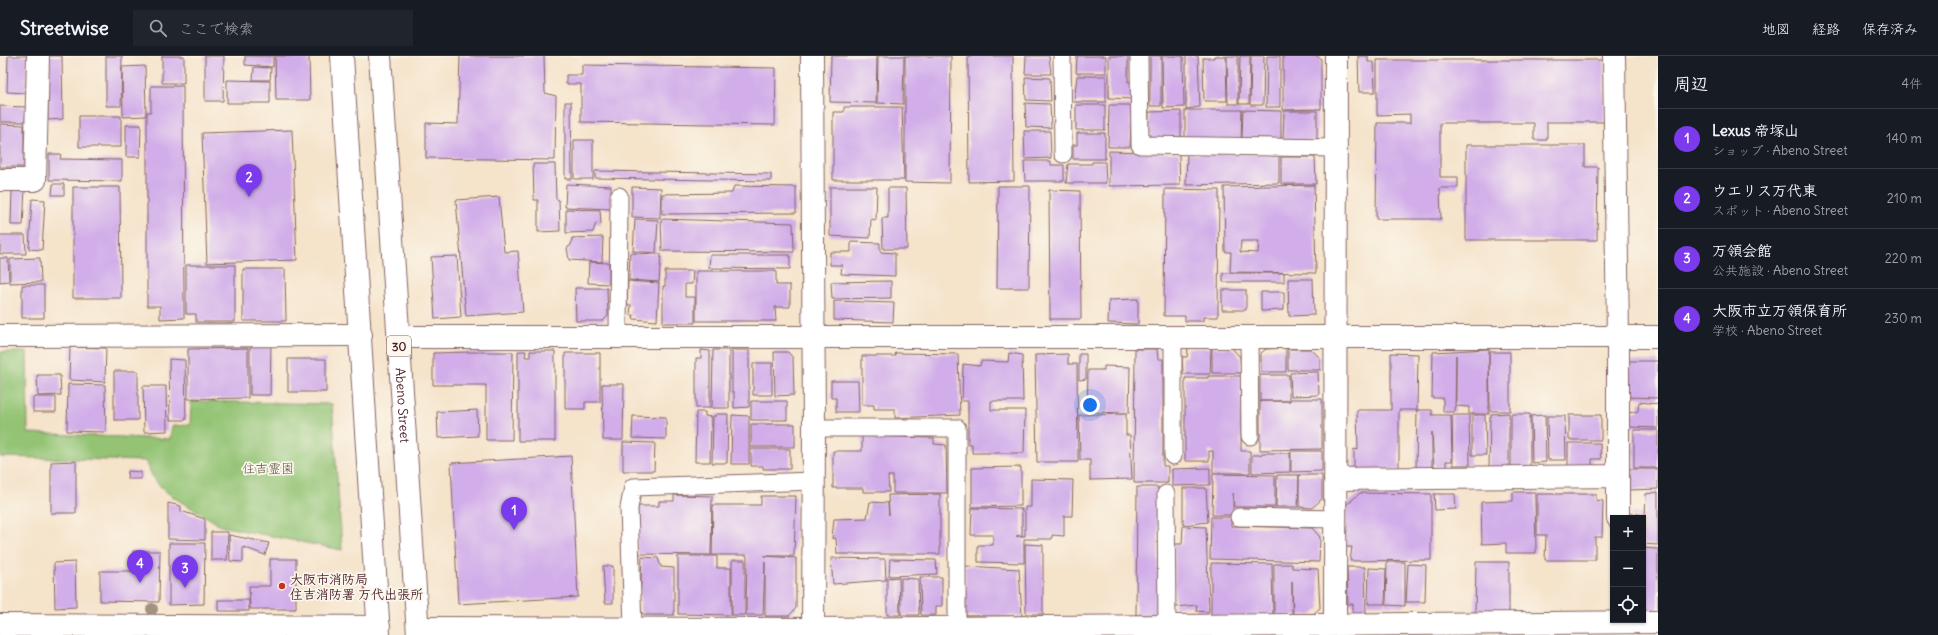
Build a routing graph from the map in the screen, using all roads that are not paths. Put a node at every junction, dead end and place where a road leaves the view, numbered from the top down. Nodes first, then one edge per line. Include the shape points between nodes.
1 (38, 56) edge
2 (342, 56) edge
3 (380, 56) edge
4 (812, 56) edge
5 (1062, 56) edge
6 (1139, 56) edge
7 (1336, 56) edge
8 (1614, 56) edge
9 (1336, 148) junction
10 (1063, 154) dead end
11 (0, 180) edge
12 (619, 196) dead end
13 (361, 335) junction
14 (0, 336) edge
15 (1335, 336) junction
16 (399, 337) junction
17 (1173, 337) junction
18 (1249, 337) junction
19 (1618, 337) junction
20 (1658, 337) edge
21 (618, 338) junction
22 (813, 338) junction
23 (814, 428) junction
24 (1250, 436) dead end
25 (1172, 456) dead end
26 (1618, 476) junction
27 (1335, 479) junction
28 (814, 481) junction
29 (1166, 494) dead end
30 (1618, 515) edge
31 (1239, 517) dead end
32 (1335, 519) junction
33 (1658, 622) edge
34 (0, 625) edge
35 (1618, 626) edge
36 (1167, 627) junction
37 (633, 628) junction
38 (957, 628) junction
39 (1454, 630) edge
40 (379, 631) edge
41 (1048, 631) edge
42 (1335, 631) edge
43 (418, 632) edge
44 (611, 632) edge
45 (813, 632) edge

1 - 11 street via 35,180
2 - 13 street
3 - 16 street, Abeno Street / 30
4 - 22 street
5 - 10 lane
6 - 9 lane via 1140,145
7 - 9 street
8 - 19 street
9 - 15 street
12 - 21 lane
13 - 14 street
13 - 40 street
15 - 18 street
15 - 19 street
15 - 27 street
16 - 21 street
16 - 43 street, Abeno Street / 30
17 - 18 street
17 - 22 street
17 - 25 lane
18 - 24 lane
19 - 20 street
19 - 26 street
21 - 22 street
22 - 23 street
23 - 28 street
23 - 38 lane via 956,428
26 - 27 street
26 - 30 street
27 - 32 street
28 - 37 lane via 633,487 629,508
28 - 45 street
29 - 36 lane
31 - 32 lane
32 - 42 street
33 - 35 street
34 - 40 street
35 - 39 street
36 - 41 street
36 - 42 street
37 - 44 street
37 - 45 street
38 - 41 street
38 - 45 street
39 - 42 street
43 - 44 street

